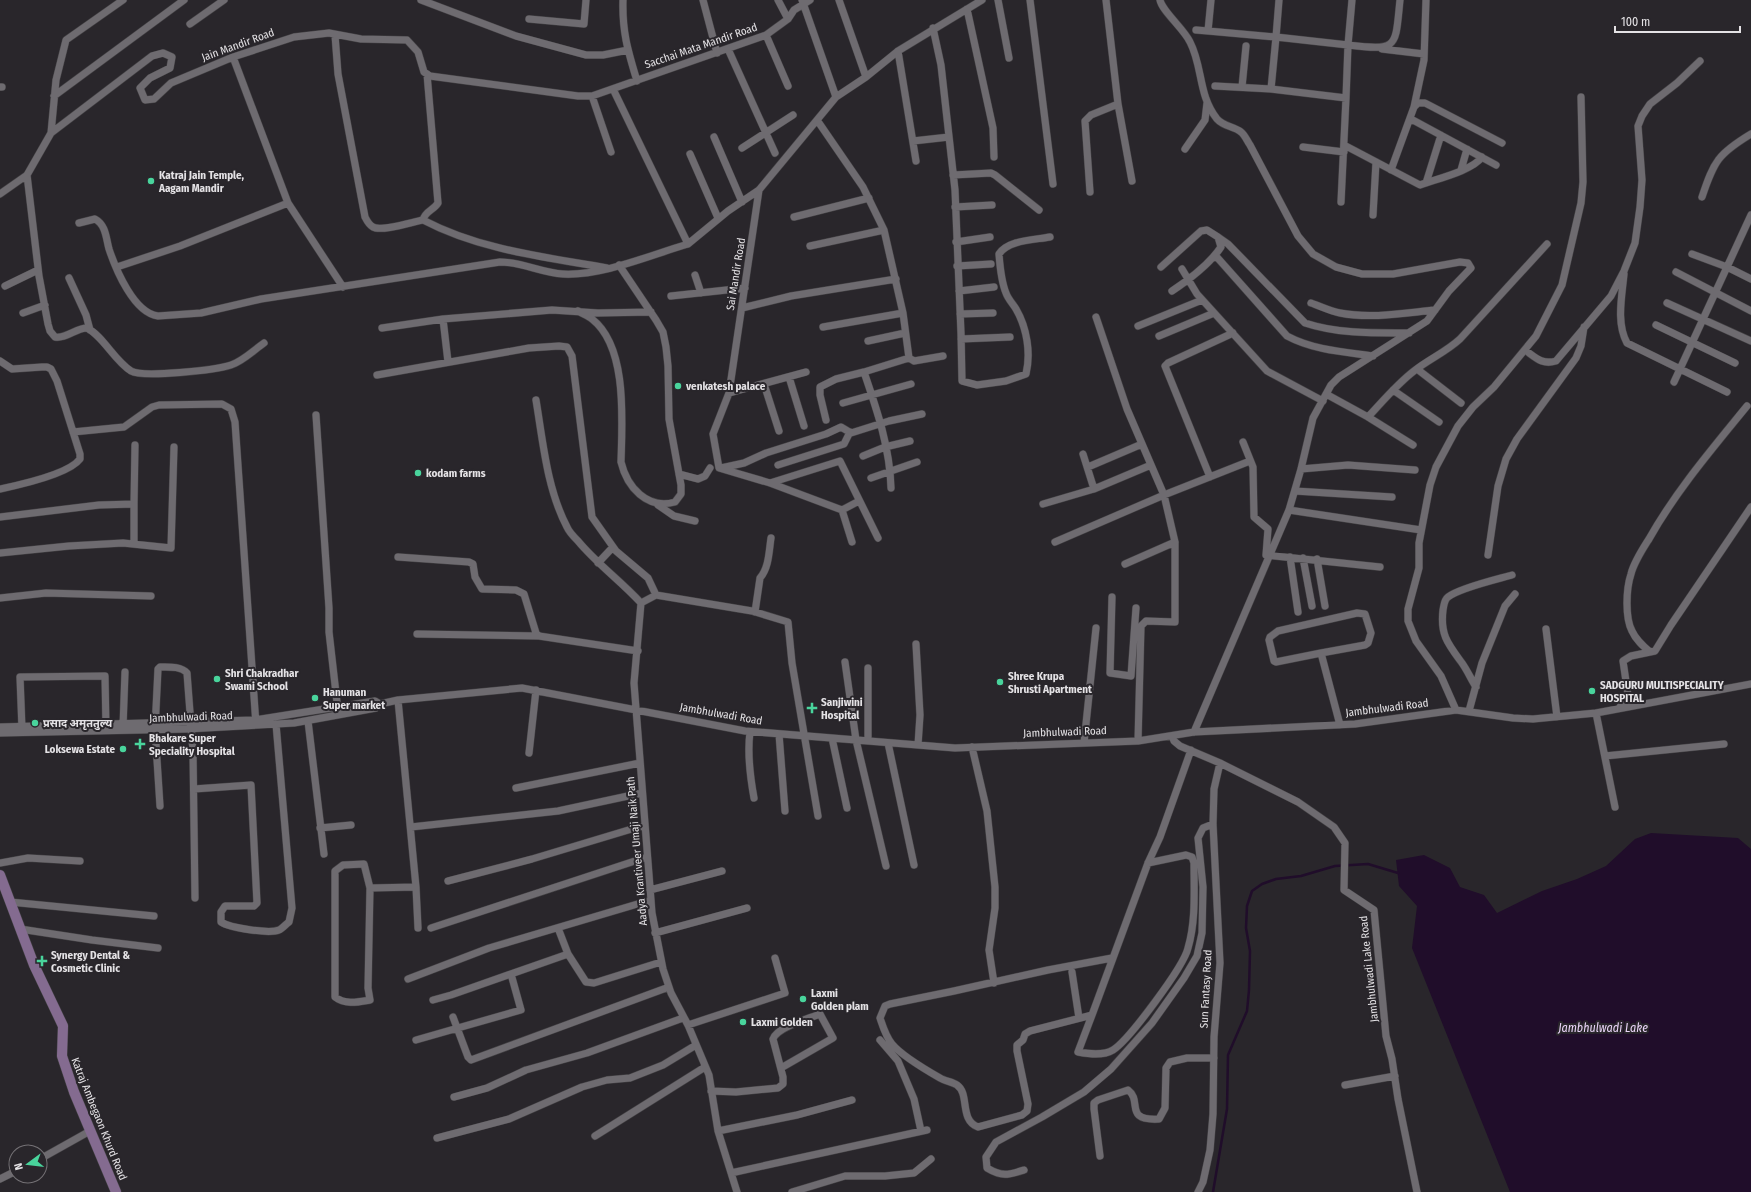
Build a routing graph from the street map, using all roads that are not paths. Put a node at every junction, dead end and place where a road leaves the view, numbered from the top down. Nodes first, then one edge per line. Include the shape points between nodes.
1 (123, 0) edge
2 (184, 0) edge
3 (224, 0) edge
4 (421, 0) edge
5 (586, 0) edge
6 (624, 0) edge
7 (703, 0) edge
8 (778, 0) edge
9 (839, 0) edge
10 (982, 0) edge
11 (998, 0) edge
12 (1030, 0) edge
13 (1106, 0) edge
14 (1160, 0) edge
15 (1211, 0) edge
16 (1279, 0) edge
17 (1352, 0) edge
18 (1400, 0) edge
19 (1426, 0) edge
20 (805, 1) edge
21 (967, 9) junction
22 (529, 19) dead end
23 (788, 19) junction
24 (190, 24) dead end
25 (933, 28) junction
26 (1196, 30) dead end
27 (1208, 31) junction
28 (335, 35) junction
29 (766, 36) junction
30 (1276, 37) junction
31 (1348, 45) junction
32 (1246, 46) dead end
33 (1378, 48) junction
34 (728, 49) junction
35 (628, 50) junction
36 (898, 51) junction
37 (717, 53) junction
38 (1424, 54) junction
39 (233, 57) junction
40 (1009, 58) dead end
41 (1700, 61) dead end
42 (427, 74) junction
43 (866, 77) junction
44 (637, 81) junction
45 (788, 86) dead end
46 (1215, 86) dead end
47 (1242, 87) junction
48 (613, 89) junction
49 (1271, 89) junction
50 (54, 96) junction
51 (592, 96) junction
52 (836, 97) junction
53 (1581, 97) dead end
54 (1346, 98) junction
55 (1207, 103) junction
56 (1118, 104) junction
57 (1414, 107) junction
58 (794, 115) dead end
59 (1411, 119) junction
60 (817, 120) junction
61 (51, 133) junction
62 (765, 134) junction
63 (1751, 134) edge
64 (1441, 135) junction
65 (949, 137) junction
66 (714, 138) dead end
67 (913, 141) junction
68 (1502, 143) dead end
69 (1303, 147) dead end
70 (742, 148) dead end
71 (1344, 148) junction
72 (1185, 149) dead end
73 (1467, 149) junction
74 (611, 152) dead end
75 (775, 153) dead end
76 (690, 154) dead end
77 (994, 157) dead end
78 (1482, 157) junction
79 (916, 161) dead end
80 (1376, 162) junction
81 (1496, 165) dead end
82 (1391, 170) junction
83 (1461, 170) junction
84 (26, 175) junction
85 (953, 175) junction
86 (1132, 182) dead end
87 (1426, 183) junction
88 (1053, 184) dead end
89 (760, 190) junction
90 (1090, 192) dead end
91 (0, 194) edge
92 (1702, 197) dead end
93 (869, 198) junction
94 (742, 202) junction
95 (1341, 202) dead end
96 (288, 203) junction
97 (992, 204) dead end
98 (955, 207) junction
99 (1039, 210) dead end
100 (1373, 215) dead end
101 (1751, 215) edge
102 (794, 217) dead end
103 (718, 218) junction
104 (422, 220) junction
105 (79, 223) dead end
106 (884, 230) junction
107 (990, 237) dead end
108 (1050, 237) dead end
109 (1218, 237) junction
110 (956, 242) junction
111 (688, 244) junction
112 (1547, 244) dead end
113 (810, 246) dead end
114 (1692, 254) dead end
115 (1215, 255) junction
116 (991, 264) dead end
117 (618, 265) junction
118 (957, 266) junction
119 (117, 267) junction
120 (1161, 267) dead end
121 (609, 268) junction
122 (1727, 268) junction
123 (1182, 269) dead end
124 (38, 270) junction
125 (1624, 271) junction
126 (1676, 272) dead end
127 (695, 275) dead end
128 (69, 278) dead end
129 (896, 279) junction
130 (1751, 279) edge
131 (1188, 280) junction
132 (5, 286) dead end
133 (343, 287) junction
134 (994, 287) dead end
135 (745, 288) junction
136 (959, 291) junction
137 (1172, 292) dead end
138 (701, 293) junction
139 (1715, 293) junction
140 (671, 296) dead end
141 (1202, 300) junction
142 (1311, 303) dead end
143 (1667, 303) dead end
144 (45, 305) junction
145 (742, 308) junction
146 (1435, 310) junction
147 (578, 311) junction
148 (1751, 311) edge
149 (651, 312) junction
150 (23, 313) dead end
151 (993, 313) dead end
152 (1214, 313) junction
153 (903, 314) junction
154 (960, 314) junction
155 (1096, 317) dead end
156 (1704, 318) junction
157 (443, 319) junction
158 (1656, 324) dead end
159 (1138, 326) dead end
160 (823, 327) dead end
161 (1584, 327) junction
162 (382, 328) dead end
163 (90, 330) junction
164 (905, 333) junction
165 (1233, 333) junction
166 (1409, 333) junction
167 (1159, 336) dead end
168 (1010, 337) dead end
169 (961, 339) junction
170 (868, 341) dead end
171 (1751, 341) edge
172 (264, 343) dead end
173 (1692, 343) junction
174 (1525, 350) junction
175 (943, 356) dead end
176 (1373, 356) junction
177 (909, 358) junction
178 (0, 361) edge
179 (448, 362) junction
180 (1735, 363) dead end
181 (1417, 368) junction
182 (1680, 369) junction
183 (806, 372) dead end
184 (864, 372) junction
185 (377, 375) dead end
186 (789, 376) junction
187 (1674, 382) dead end
188 (764, 384) junction
189 (911, 384) dead end
190 (1393, 390) junction
191 (1727, 392) dead end
192 (729, 393) junction
193 (872, 396) junction
194 (1325, 398) junction
195 (536, 400) dead end
196 (843, 403) dead end
197 (1461, 403) dead end
198 (1747, 406) dead end
199 (922, 414) dead end
200 (316, 415) dead end
201 (1368, 417) junction
202 (826, 420) dead end
203 (1439, 422) dead end
204 (881, 424) junction
205 (804, 426) dead end
206 (73, 432) junction
207 (779, 432) dead end
208 (850, 432) junction
209 (910, 441) dead end
210 (1243, 442) dead end
211 (1142, 444) junction
212 (1413, 444) dead end
213 (136, 445) dead end
214 (174, 447) dead end
215 (885, 447) junction
216 (1083, 454) dead end
217 (863, 456) dead end
218 (1250, 461) junction
219 (917, 462) dead end
220 (778, 465) dead end
221 (1151, 465) junction
222 (1088, 467) junction
223 (710, 468) dead end
224 (719, 468) junction
225 (1301, 469) junction
226 (890, 470) junction
227 (1415, 470) dead end
228 (679, 474) junction
229 (1210, 477) junction
230 (872, 478) dead end
231 (770, 483) junction
232 (891, 488) dead end
233 (0, 489) edge
234 (1094, 489) junction
235 (1294, 491) junction
236 (1164, 494) junction
237 (1392, 497) dead end
238 (859, 501) junction
239 (134, 504) junction
240 (1043, 504) dead end
241 (658, 505) junction
242 (1751, 507) edge
243 (842, 510) junction
244 (1289, 510) junction
245 (0, 518) edge
246 (695, 521) dead end
247 (1421, 530) junction
248 (771, 538) dead end
249 (878, 538) dead end
250 (852, 542) dead end
251 (1055, 542) dead end
252 (1175, 542) junction
253 (134, 544) junction
254 (613, 547) junction
255 (0, 553) edge
256 (1269, 555) junction
257 (1488, 555) dead end
258 (398, 557) dead end
259 (1290, 557) junction
260 (1303, 558) junction
261 (1317, 559) junction
262 (598, 563) junction
263 (1124, 564) dead end
264 (1380, 567) dead end
265 (1512, 575) dead end
266 (1515, 594) dead end
267 (656, 595) junction
268 (151, 596) dead end
269 (1112, 597) dead end
270 (0, 598) edge
271 (641, 604) junction
272 (1312, 606) dead end
273 (1325, 606) dead end
274 (1136, 608) dead end
275 (754, 612) junction
276 (1298, 612) dead end
277 (1096, 628) dead end
278 (1546, 629) dead end
279 (417, 634) dead end
280 (539, 636) junction
281 (916, 644) dead end
282 (638, 651) junction
283 (1650, 652) junction
284 (1321, 653) junction
285 (845, 662) dead end
286 (868, 668) dead end
287 (125, 672) dead end
288 (1131, 676) junction
289 (1140, 679) junction
290 (1751, 684) edge
291 (1476, 687) junction
292 (536, 690) junction
293 (398, 700) junction
294 (1620, 708) junction
295 (637, 709) junction
296 (1456, 710) junction
297 (338, 712) junction
298 (1469, 712) junction
299 (1596, 713) junction
300 (1557, 716) junction
301 (308, 721) junction
302 (255, 722) junction
303 (276, 724) junction
304 (191, 725) junction
305 (1340, 725) junction
306 (156, 726) junction
307 (0, 727) edge
308 (106, 727) junction
309 (123, 727) junction
310 (22, 729) junction
311 (750, 732) junction
312 (1194, 732) junction
313 (0, 733) edge
314 (779, 734) junction
315 (806, 736) junction
316 (1172, 736) junction
317 (832, 738) junction
318 (856, 740) junction
319 (868, 741) junction
320 (1138, 741) junction
321 (888, 743) junction
322 (1084, 743) junction
323 (1724, 744) dead end
324 (918, 745) junction
325 (972, 747) junction
326 (1191, 750) junction
327 (529, 753) dead end
328 (1605, 756) junction
329 (1220, 762) junction
330 (640, 763) junction
331 (516, 788) dead end
332 (194, 789) junction
333 (642, 793) junction
334 (754, 798) dead end
335 (160, 806) dead end
336 (1615, 807) dead end
337 (847, 808) dead end
338 (785, 811) dead end
339 (818, 816) dead end
340 (1213, 824) junction
341 (351, 825) dead end
342 (645, 825) junction
343 (410, 827) junction
344 (320, 828) junction
345 (324, 854) dead end
346 (647, 857) junction
347 (80, 861) dead end
348 (0, 863) edge
349 (1148, 863) junction
350 (914, 865) dead end
351 (886, 866) dead end
352 (722, 871) dead end
353 (0, 875) edge
354 (448, 881) dead end
355 (416, 887) junction
356 (370, 888) junction
357 (650, 890) junction
358 (195, 898) dead end
359 (651, 900) junction
360 (10, 902) junction
361 (747, 908) dead end
362 (154, 916) dead end
363 (418, 928) dead end
364 (431, 928) dead end
365 (558, 928) junction
366 (20, 929) junction
367 (656, 933) junction
368 (158, 948) dead end
369 (568, 954) junction
370 (775, 958) dead end
371 (1112, 958) junction
372 (661, 962) junction
373 (1072, 972) dead end
374 (511, 974) junction
375 (408, 979) dead end
376 (994, 982) junction
377 (669, 987) junction
378 (433, 1000) dead end
379 (1092, 1015) junction
380 (454, 1017) dead end
381 (683, 1018) junction
382 (1078, 1018) junction
383 (688, 1025) junction
384 (458, 1029) junction
385 (416, 1040) dead end
386 (880, 1040) dead end
387 (696, 1045) junction
388 (1214, 1058) junction
389 (705, 1067) junction
390 (781, 1068) junction
391 (1395, 1076) junction
392 (1345, 1085) dead end
393 (711, 1091) junction
394 (454, 1097) dead end
395 (852, 1100) dead end
396 (90, 1131) junction
397 (718, 1131) junction
398 (596, 1136) dead end
399 (437, 1138) dead end
400 (48, 1155) edge
401 (1100, 1156) dead end
402 (931, 1160) dead end
403 (1024, 1170) dead end
404 (730, 1173) junction
405 (116, 1192) edge
406 (737, 1192) edge
407 (792, 1192) edge
408 (1198, 1192) edge
409 (1417, 1192) edge

1 - 50 street via 66,40
2 - 50 street
3 - 24 street
4 - 35 street via 516,36 586,55 603,55
5 - 22 street via 584,24
6 - 35 street via 623,20
7 - 37 street
8 - 23 street
9 - 43 street
10 - 21 street
11 - 40 street
12 - 88 street
13 - 56 street
14 - 55 street via 1164,10 1190,42
15 - 27 street
16 - 30 street
17 - 31 street
18 - 33 street via 1396,36 1390,45
19 - 38 street
20 - 23 street, Sacchai Mata Mandir Road
20 - 52 street
21 - 25 street
21 - 77 street via 993,128
23 - 29 street, Sacchai Mata Mandir Road
25 - 36 street
25 - 65 street via 941,65
26 - 27 street
27 - 30 street
28 - 39 street, Jain Mandir Road via 294,37
28 - 42 street, Jain Mandir Road via 361,40 407,40 418,52 424,72
28 - 104 street via 338,74 367,221 374,228 378,228
29 - 34 street, Sacchai Mata Mandir Road
29 - 45 street
30 - 31 street
30 - 49 street
31 - 33 street
31 - 54 street
32 - 47 street
33 - 38 street
34 - 37 street, Sacchai Mata Mandir Road
34 - 62 street
35 - 44 street
36 - 43 street
36 - 67 street
37 - 44 street, Sacchai Mata Mandir Road
38 - 57 street
39 - 61 street, Jain Mandir Road via 171,83 154,99 144,100 140,88 150,78 170,68 172,56 163,53 152,56
39 - 96 street
41 - 125 street via 1650,104 1638,126 1642,180 1640,207 1635,243
42 - 51 street
42 - 104 street, Jain Mandir Road via 438,203
43 - 52 street
44 - 48 street, Sacchai Mata Mandir Road
46 - 47 street
47 - 49 street
48 - 51 street
48 - 111 street
49 - 54 street
50 - 61 street
51 - 74 street
52 - 60 street
53 - 174 street via 1583,182 1577,224 1562,285 1536,336
54 - 71 street
55 - 72 street via 1205,120
55 - 146 street via 1218,120 1240,132 1250,144 1298,236 1313,254 1336,267 1362,274 1393,274 1460,262 1468,263 1471,268
56 - 86 street
56 - 90 street via 1091,115 1085,121
57 - 59 street
57 - 68 street via 1418,103 1425,103
58 - 62 street
59 - 64 street
59 - 82 street
60 - 89 street
60 - 93 street
61 - 84 street, Jain Mandir Road
62 - 70 street
62 - 75 street
63 - 92 street via 1729,147 1718,159
64 - 73 street
64 - 87 street
65 - 67 street
65 - 85 street
66 - 94 street
67 - 79 street
69 - 71 street
71 - 80 street
71 - 95 street
73 - 78 street
73 - 83 street
76 - 103 street
78 - 81 street
78 - 83 street via 1478,163
80 - 82 street
80 - 100 street
82 - 87 street via 1420,185
83 - 87 street
84 - 91 street, Jain Mandir Road
84 - 124 street
85 - 98 street
85 - 99 street via 991,173
89 - 94 street
89 - 135 street, Sai Mandir Road
93 - 102 street
93 - 106 street
94 - 103 street
96 - 119 street via 180,246
96 - 133 street
97 - 98 street
98 - 110 street
101 - 122 street
103 - 111 street
104 - 121 street via 478,244
105 - 119 street via 95,219 101,224
106 - 113 street
106 - 129 street
107 - 110 street
108 - 169 street via 1008,246 999,254 1001,278 1006,295 1017,310 1027,338 1026,374 977,386 962,381
109 - 115 street via 1221,247
109 - 120 street via 1207,230 1201,231
109 - 166 street via 1228,244 1305,323 1361,333
110 - 118 street
111 - 117 street
112 - 181 street via 1460,340
114 - 122 street
115 - 131 street
115 - 176 street via 1287,336 1324,349
116 - 118 street
117 - 121 street
117 - 149 street
118 - 136 street
119 - 133 street via 135,301 152,315 158,316 201,313 261,299
121 - 133 street via 580,274 561,274 513,262 500,262
122 - 130 street
122 - 139 street
123 - 131 street
124 - 132 street
124 - 144 street
125 - 161 street via 1610,296
125 - 182 street via 1621,321 1622,334 1627,343
126 - 139 street
127 - 138 street
128 - 163 street
129 - 145 street via 791,296
129 - 153 street
131 - 137 street
131 - 141 street
134 - 136 street
135 - 138 street
135 - 145 street, Sai Mandir Road
136 - 154 street
138 - 140 street
139 - 148 street
139 - 156 street
141 - 152 street
141 - 159 street
142 - 146 street via 1350,315 1380,316
143 - 156 street
144 - 150 street
144 - 163 street via 50,331 54,337 62,337 84,328
145 - 192 street, Sai Mandir Road
146 - 166 street via 1427,321
147 - 149 street
147 - 157 street via 552,310
147 - 241 street via 592,319 602,330 612,349 621,385 621,462 624,474 630,484 649,502
149 - 228 street via 663,332 666,347 669,419
151 - 154 street
152 - 165 street
152 - 167 street
153 - 160 street
153 - 164 street
154 - 169 street
155 - 211 street via 1127,409
156 - 171 street
156 - 173 street
157 - 162 street
157 - 179 street
158 - 173 street
161 - 174 street via 1556,361 1540,362
161 - 257 street via 1576,358 1517,439 1503,466
163 - 172 street via 121,363 131,371 143,374 208,370 231,365
164 - 170 street
164 - 177 street
165 - 194 street via 1267,371
165 - 229 street via 1165,366
166 - 176 street
168 - 169 street
173 - 180 street
173 - 182 street
174 - 247 street via 1458,426 1434,473
175 - 177 street via 914,361
176 - 194 street via 1339,377
177 - 184 street
178 - 206 street via 12,369 51,369
179 - 185 street
179 - 254 street via 529,348 564,346 570,350 575,372 592,517
181 - 190 street
181 - 197 street
182 - 187 street
182 - 191 street
183 - 186 street
184 - 193 street
184 - 202 street via 836,379 820,387
186 - 188 street
186 - 205 street
188 - 192 street
188 - 207 street
189 - 193 street
190 - 201 street
190 - 203 street
192 - 224 street, Sai Mandir Road via 712,434
193 - 196 street
193 - 204 street
194 - 201 street
194 - 225 street via 1313,418
195 - 262 street via 555,498 567,528
198 - 283 street via 1678,492 1630,574 1629,624 1638,640
199 - 204 street
200 - 297 street via 329,632
201 - 212 street
204 - 208 street
204 - 215 street
206 - 233 street via 80,454 80,459 74,465 28,483
206 - 302 street via 124,427 152,407 159,405 222,404 231,409 235,422
208 - 220 street via 844,444
208 - 224 street via 841,427 766,452 744,463
209 - 215 street
210 - 218 street
211 - 221 street
211 - 222 street
213 - 239 street
214 - 253 street via 171,548
215 - 217 street
215 - 226 street
216 - 222 street
218 - 229 street
218 - 256 street via 1253,467 1254,517 1268,529 1266,555
219 - 226 street
221 - 234 street
221 - 236 street
222 - 234 street
223 - 228 street via 705,476 698,479
224 - 231 street
225 - 227 street via 1348,466
225 - 235 street
226 - 230 street
226 - 232 street
228 - 241 street via 681,490 678,499
229 - 236 street
231 - 238 street via 840,461
231 - 243 street
234 - 240 street
235 - 237 street
235 - 244 street
236 - 251 street
236 - 252 street
238 - 243 street
238 - 249 street
239 - 245 street via 99,505
239 - 253 street
241 - 246 street via 674,516
242 - 283 street via 1655,651
243 - 250 street
244 - 247 street
244 - 256 street
247 - 296 street via 1419,568 1408,609 1408,621 1416,641 1441,676
248 - 275 street
252 - 263 street
252 - 289 street via 1175,622 1146,621 1141,626
253 - 255 street via 69,546
254 - 262 street
254 - 267 street via 648,578
256 - 259 street
256 - 312 street
258 - 280 street via 469,562 482,589 516,590 524,594
259 - 260 street
259 - 276 street
260 - 261 street
260 - 272 street
261 - 264 street
261 - 273 street
262 - 271 street
265 - 291 street via 1457,592 1444,603 1444,637
266 - 291 street via 1505,606 1482,663
267 - 271 street
267 - 275 street
268 - 270 street via 46,593
269 - 288 street via 1110,673
271 - 282 street, Aadya Krantiveer Umaji Naik Path
274 - 288 street
275 - 315 street via 788,622 792,663
277 - 322 street
278 - 300 street
279 - 280 street
280 - 282 street
281 - 324 street via 920,714
282 - 295 street, Aadya Krantiveer Umaji Naik Path via 634,683
283 - 294 street via 1631,656 1623,661 1628,695
284 - 284 street via 1276,662 1269,640 1278,631 1357,613 1365,614 1370,633 1365,645
284 - 305 street
285 - 318 street
286 - 319 street
287 - 309 street
288 - 289 street
289 - 320 street
290 - 294 street, Jambhulwadi Road
291 - 298 street
292 - 293 street, Jambhulwadi Road via 522,688
292 - 295 street, Jambhulwadi Road
292 - 327 street
293 - 297 street, Jambhulwadi Road via 380,704 376,708
293 - 343 street
294 - 299 street, Jambhulwadi Road
295 - 311 street, Jambhulwadi Road
295 - 330 street, Aadya Krantiveer Umaji Naik Path
296 - 298 street, Jambhulwadi Road
296 - 305 street, Jambhulwadi Road
297 - 301 street, Jambhulwadi Road
297 - 302 street, Jambhulwadi Road
298 - 300 street, Jambhulwadi Road via 1522,720
299 - 300 street, Jambhulwadi Road
299 - 328 street
301 - 303 street, Jambhulwadi Road
301 - 344 street
302 - 303 street, Jambhulwadi Road
302 - 304 street, Jambhulwadi Road
303 - 332 street via 292,908 289,922 279,930 246,930 226,926 221,922 221,912 225,906 250,907 257,902 251,785
304 - 306 street, Jambhulwadi Road
304 - 306 street via 187,673 176,668 160,667
304 - 332 street
305 - 312 street, Jambhulwadi Road
306 - 309 street, Jambhulwadi Road
306 - 335 street
307 - 310 street, Jambhulwadi Road
308 - 309 street, Jambhulwadi Road
308 - 310 street, Jambhulwadi Road
308 - 310 street via 105,676 20,677
310 - 313 street, Jambhulwadi Road
311 - 314 street, Jambhulwadi Road
311 - 334 street via 748,742
312 - 316 street, Jambhulwadi Road
314 - 315 street, Jambhulwadi Road
314 - 338 street
315 - 317 street, Jambhulwadi Road
315 - 339 street
316 - 320 street, Jambhulwadi Road
316 - 326 street, Jambhulwadi Lake Road via 1177,744
317 - 318 street, Jambhulwadi Road
317 - 337 street
318 - 319 street, Jambhulwadi Road
318 - 351 street
319 - 321 street, Jambhulwadi Road
320 - 322 street, Jambhulwadi Road
321 - 324 street, Jambhulwadi Road
321 - 350 street
322 - 325 street, Jambhulwadi Road
323 - 328 street
324 - 325 street, Jambhulwadi Road
325 - 376 street via 987,811 995,887 989,950
326 - 329 street, Jambhulwadi Lake Road
326 - 349 street
328 - 336 street
329 - 340 street, Sun Fantasy Road via 1214,789
329 - 391 street, Jambhulwadi Lake Road via 1298,802 1334,827 1345,843 1344,890 1374,910 1386,1036
330 - 331 street
330 - 333 street, Aadya Krantiveer Umaji Naik Path
332 - 358 street
333 - 342 street, Aadya Krantiveer Umaji Naik Path
333 - 343 street via 558,811
340 - 388 street, Sun Fantasy Road via 1220,963
340 - 403 street via 1203,828 1198,838 1204,914 1197,956 1152,1023 1111,1069 1084,1092 996,1142 986,1157 987,1168 998,1174
341 - 344 street
342 - 346 street, Aadya Krantiveer Umaji Naik Path
342 - 354 street
343 - 355 street
344 - 345 street
346 - 357 street, Aadya Krantiveer Umaji Naik Path
346 - 364 street
347 - 348 street via 28,858
349 - 371 street
349 - 379 street via 1186,855 1192,857 1193,912 1188,949 1167,987 1114,1050 1094,1054 1078,1052
352 - 357 street
353 - 360 street, Katraj Ambegaon Khurd Road
355 - 356 street
355 - 363 street
356 - 356 street via 370,1000 341,1001 335,997 336,871 343,865 364,864
357 - 359 street, Aadya Krantiveer Umaji Naik Path
359 - 365 street
359 - 367 street, Aadya Krantiveer Umaji Naik Path
360 - 362 street
360 - 366 street, Katraj Ambegaon Khurd Road
361 - 367 street
365 - 369 street
365 - 375 street via 489,948
366 - 368 street
366 - 396 street, Katraj Ambegaon Khurd Road via 63,1026 62,1056
367 - 372 street, Aadya Krantiveer Umaji Naik Path
369 - 372 street via 586,982 594,983
369 - 374 street
370 - 383 street via 785,993
371 - 376 street
371 - 379 street
372 - 377 street, Aadya Krantiveer Umaji Naik Path
373 - 382 street
374 - 378 street
374 - 384 street via 521,1010
376 - 382 street via 890,1004 885,1006 880,1018 892,1044 919,1066 961,1089 968,1119 972,1125 978,1127 1022,1115 1027,1111 1028,1104 1017,1045 1030,1031
377 - 381 street, Aadya Krantiveer Umaji Naik Path
377 - 384 street via 471,1060
379 - 382 street
380 - 384 street
381 - 383 street, Aadya Krantiveer Umaji Naik Path
381 - 394 street via 587,1053 526,1070 487,1088
383 - 387 street, Aadya Krantiveer Umaji Naik Path
384 - 385 street
386 - 404 street via 898,1061 924,1130
387 - 389 street, Aadya Krantiveer Umaji Naik Path
387 - 399 street via 663,1065 630,1078 607,1080 582,1087 509,1119
388 - 401 street via 1187,1058 1170,1062 1166,1068 1165,1108 1159,1119 1141,1118 1136,1114 1128,1090 1094,1103
388 - 408 street, Sun Fantasy Road via 1210,1150 1203,1182
389 - 393 street, Aadya Krantiveer Umaji Naik Path
389 - 398 street
390 - 390 street via 773,1039 775,1034 820,1014 833,1038
390 - 393 street via 783,1084 778,1088 736,1092
391 - 392 street
391 - 409 street, Jambhulwadi Lake Road
393 - 397 street, Aadya Krantiveer Umaji Naik Path
395 - 397 street via 797,1115
396 - 400 street
396 - 405 street, Katraj Ambegaon Khurd Road
397 - 404 street, Aadya Krantiveer Umaji Naik Path
402 - 407 street via 914,1173 845,1176
404 - 406 street, Aadya Krantiveer Umaji Naik Path

